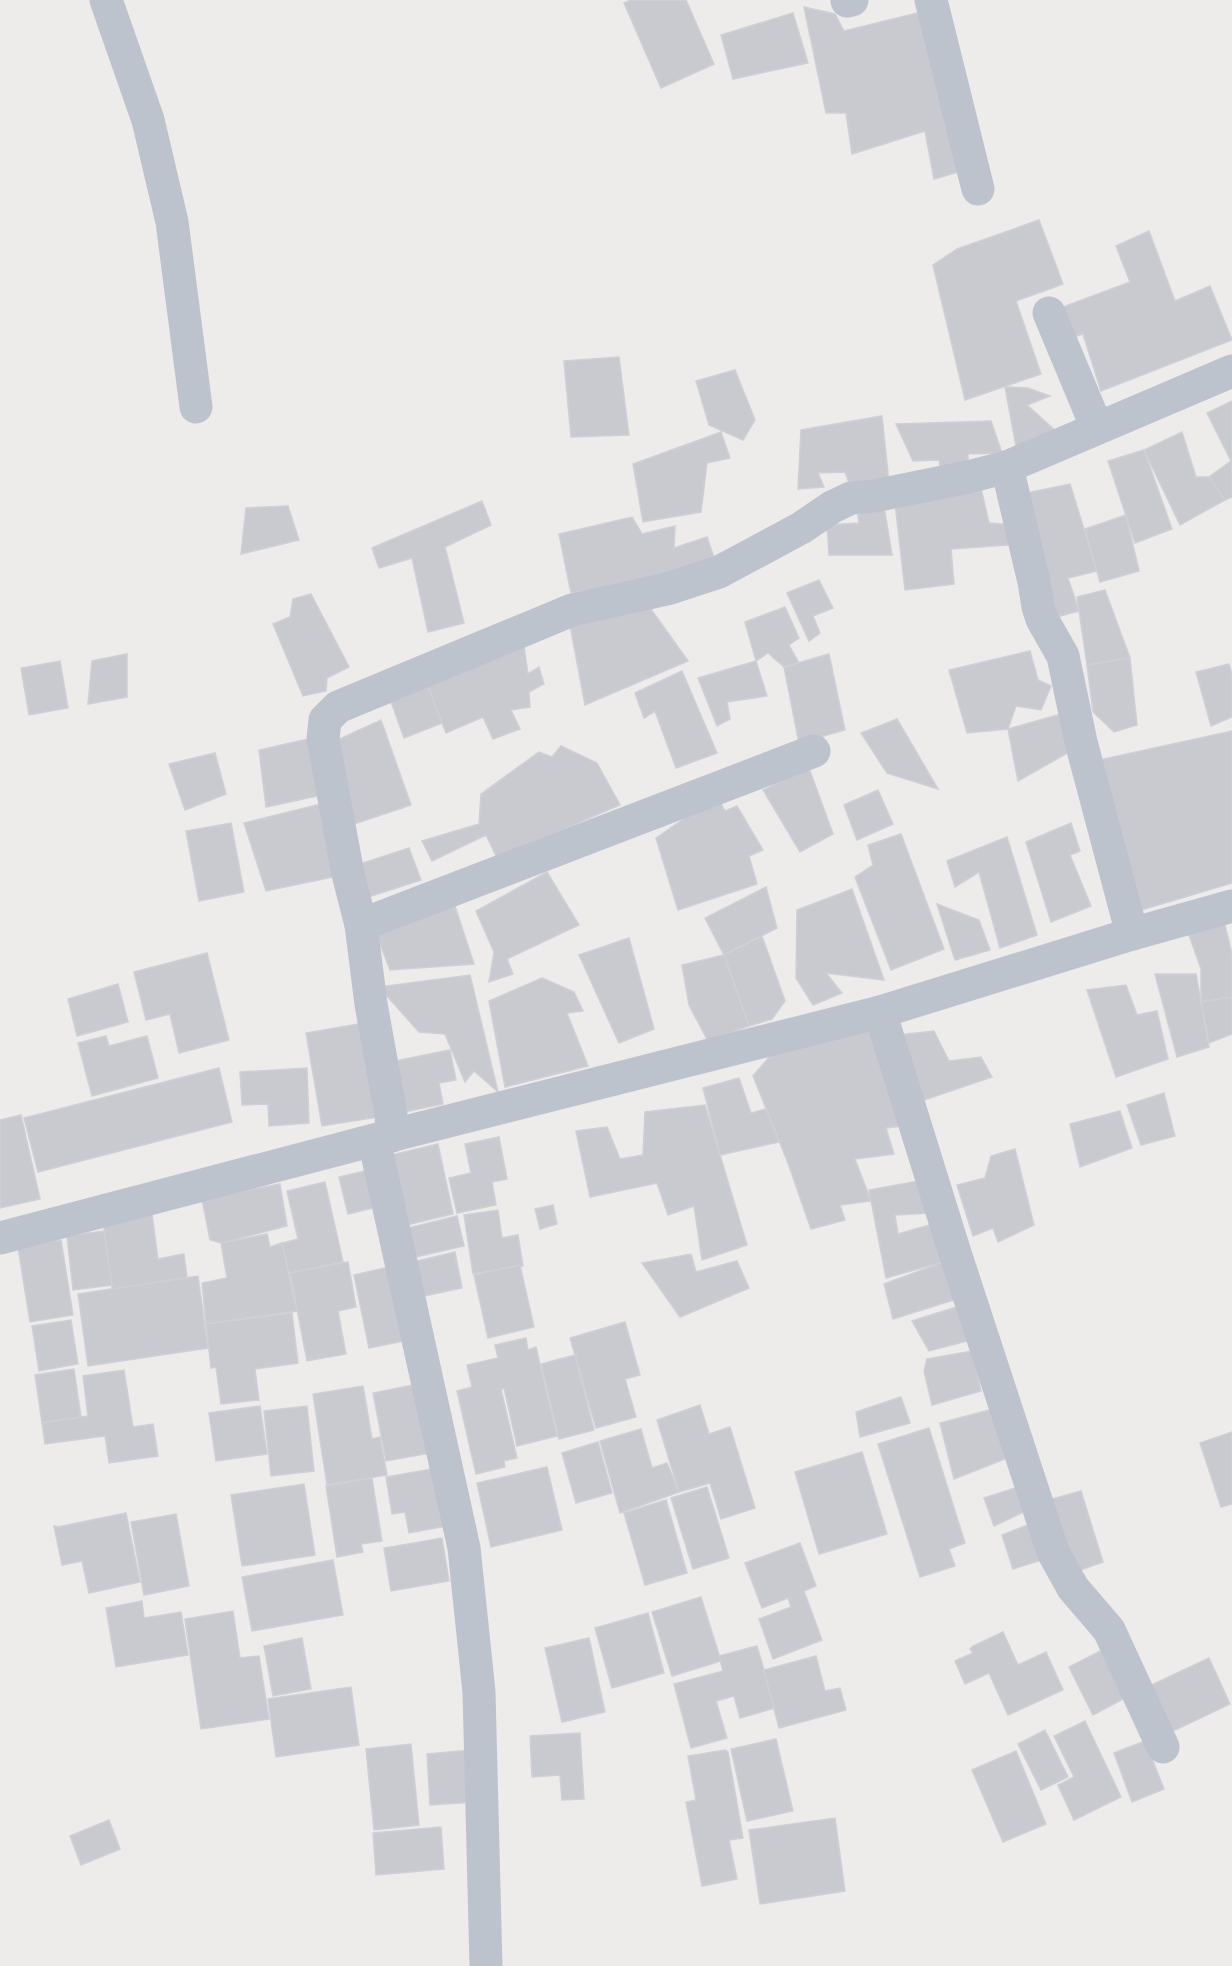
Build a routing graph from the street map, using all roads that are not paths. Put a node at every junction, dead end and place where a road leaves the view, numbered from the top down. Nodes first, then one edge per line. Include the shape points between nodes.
1 (106, 0) edge
2 (932, 0) edge
3 (978, 189) dead end
4 (1049, 314) dead end
5 (1232, 371) edge
6 (196, 407) dead end
7 (1097, 428) junction
8 (1007, 466) junction
9 (814, 751) dead end
10 (1232, 906) edge
11 (360, 925) junction
12 (1132, 934) junction
13 (880, 1012) junction
14 (383, 1138) junction
15 (0, 1238) edge
16 (1163, 1747) dead end
17 (486, 1966) edge

1 - 6 street via 148,120 172,222
2 - 3 street
4 - 7 street
5 - 7 street
7 - 8 street
8 - 11 street via 851,498 719,572 667,589 572,610 338,707 325,720 323,739
8 - 12 street via 1038,607 1063,656 1081,742
9 - 11 street
10 - 12 street
11 - 14 street via 391,1114
12 - 13 street
13 - 14 street
13 - 16 street via 1053,1552 1073,1588 1108,1630
14 - 15 street
14 - 17 street via 464,1548 479,1692

